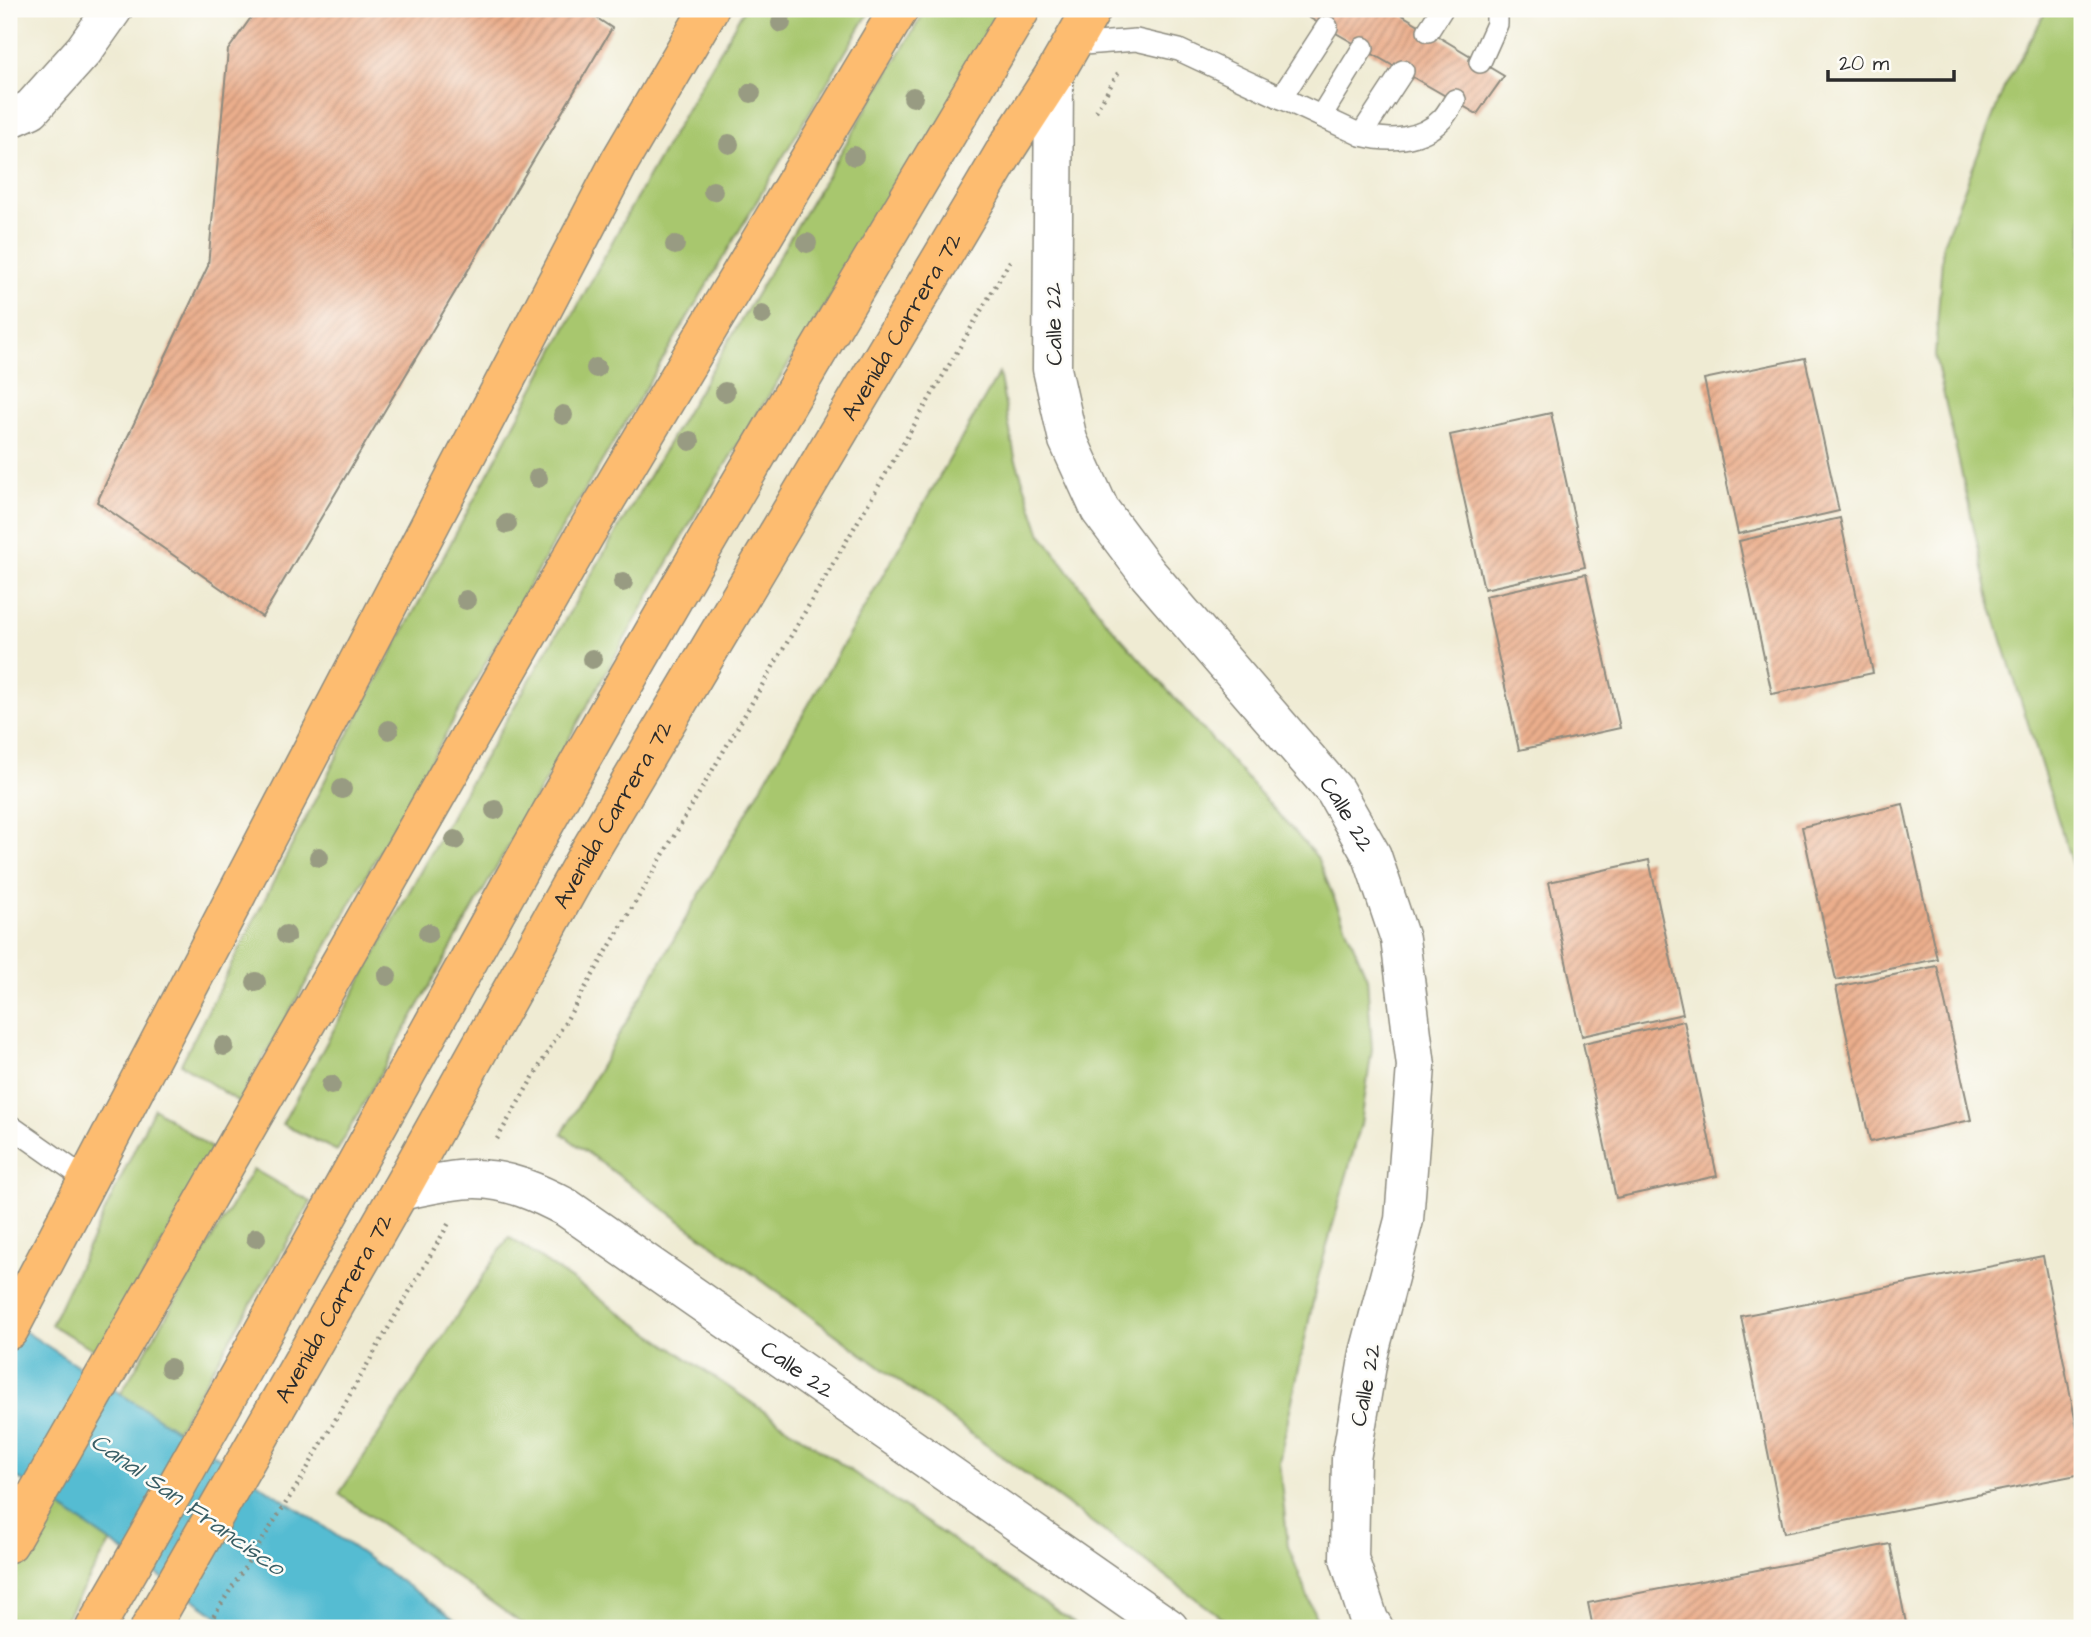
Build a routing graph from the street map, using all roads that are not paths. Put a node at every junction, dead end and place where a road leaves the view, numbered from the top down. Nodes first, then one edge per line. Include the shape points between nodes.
1 (113, 9) edge
2 (709, 9) edge
3 (899, 9) edge
4 (1021, 9) edge
5 (1092, 9) edge
6 (1442, 9) edge
7 (1497, 9) edge
8 (1327, 27) dead end
9 (1428, 31) dead end
10 (1363, 48) dead end
11 (1062, 60) junction
12 (1480, 62) dead end
13 (1403, 71) dead end
14 (1281, 98) junction
15 (1455, 100) dead end
16 (1321, 116) junction
17 (9, 119) edge
18 (1362, 135) junction
19 (654, 745) junction
20 (565, 788) junction
21 (9, 1125) edge
22 (87, 1180) junction
23 (400, 1191) junction
24 (12, 1323) edge
25 (9, 1542) edge
26 (103, 1614) edge
27 (151, 1626) edge
28 (1169, 1628) edge
29 (1374, 1628) edge

1 - 17 street via 84,50 31,109
2 - 22 highway via 620,161
3 - 25 highway via 586,533
4 - 20 highway, Avenida Carrera 72
5 - 11 highway, Avenida Carrera 72
6 - 9 lane
7 - 12 lane via 1497,24
8 - 14 lane
10 - 16 lane
11 - 14 lane via 1136,40 1179,50
11 - 19 highway, Avenida Carrera 72
11 - 29 street, Calle 22 via 1052,369 1068,440 1100,510 1148,574 1335,792 1372,856 1400,939 1416,1066 1404,1220 1369,1353 1351,1459 1349,1558
13 - 18 lane
14 - 16 lane
15 - 18 lane via 1441,120 1422,132 1383,141
16 - 18 lane
19 - 20 highway
19 - 23 highway, Avenida Carrera 72 via 585,859
20 - 26 highway, Avenida Carrera 72
21 - 22 lane
22 - 24 highway
23 - 27 highway, Avenida Carrera 72
23 - 28 street, Calle 22 via 474,1179 538,1193 567,1208

